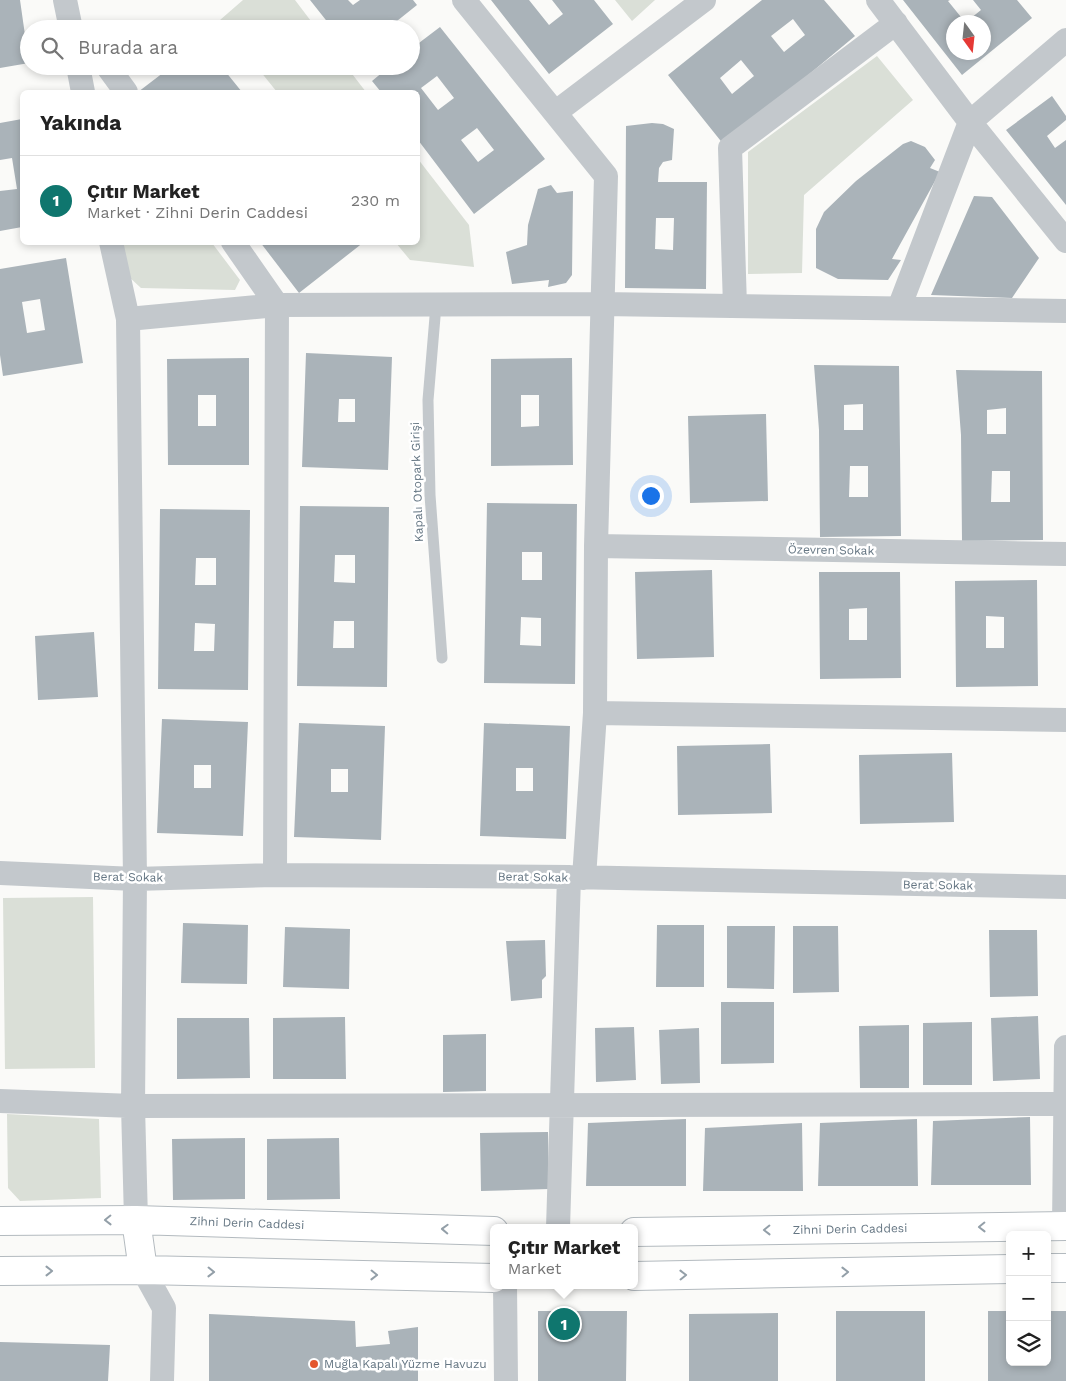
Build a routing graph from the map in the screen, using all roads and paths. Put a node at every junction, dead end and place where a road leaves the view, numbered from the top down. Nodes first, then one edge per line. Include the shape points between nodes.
1 (464, 0) edge
2 (704, 0) edge
3 (878, 0) edge
4 (896, 23) junction
5 (1066, 40) edge
6 (80, 75) edge
7 (114, 75) edge
8 (83, 90) edge
9 (125, 90) edge
10 (556, 112) junction
11 (970, 122) junction
12 (1066, 240) edge
13 (112, 245) edge
14 (235, 245) edge
15 (436, 304) junction
16 (602, 304) junction
17 (277, 305) junction
18 (735, 306) junction
19 (899, 308) junction
20 (1066, 311) edge
21 (128, 319) junction
22 (596, 546) junction
23 (1066, 554) edge
24 (442, 658) dead end
25 (595, 713) junction
26 (1066, 720) edge
27 (0, 873) edge
28 (275, 875) junction
29 (577, 878) junction
30 (135, 879) junction
31 (1066, 887) edge
32 (1066, 1047) edge
33 (0, 1101) edge
34 (563, 1104) junction
35 (1065, 1104) edge
36 (133, 1106) junction
37 (136, 1220) junction
38 (0, 1221) edge
39 (558, 1224) edge
40 (1065, 1226) edge
41 (490, 1231) edge
42 (638, 1232) edge
43 (1051, 1268) edge
44 (1066, 1268) edge
45 (1006, 1269) edge
46 (143, 1270) junction
47 (0, 1271) edge
48 (638, 1276) edge
49 (490, 1278) edge
50 (505, 1289) edge
51 (162, 1381) edge
52 (506, 1381) edge

1 - 10 street
2 - 10 street
3 - 4 street
4 - 11 street
4 - 18 street via 730,148
5 - 11 street
6 - 8 street
7 - 9 street
10 - 16 street via 606,176
11 - 12 street
11 - 19 street
13 - 21 street
14 - 17 street
15 - 16 street
15 - 17 street
15 - 24 lane, Kapalı Otopark Girişi via 428,410 430,495
16 - 18 street
16 - 22 street
17 - 21 street
17 - 28 street
18 - 19 street
19 - 20 street
21 - 30 street
22 - 23 street, Özevren Sokak
22 - 25 street
25 - 26 street
25 - 29 street
27 - 30 street, Berat Sokak
28 - 29 street, Berat Sokak
28 - 30 street, Berat Sokak
29 - 31 street, Berat Sokak
29 - 34 street
30 - 36 street
32 - 35 street
33 - 36 street
34 - 35 street
34 - 36 street
34 - 39 street
35 - 40 street
36 - 37 street
37 -> 38 main road, Zihni Derin Caddesi
41 -> 37 main road, Zihni Derin Caddesi
37 - 46 main road
40 -> 42 main road, Zihni Derin Caddesi
43 - 44 main road
48 -> 45 main road
47 -> 46 main road
46 -> 49 main road
46 - 51 street via 164,1308
50 - 52 street

